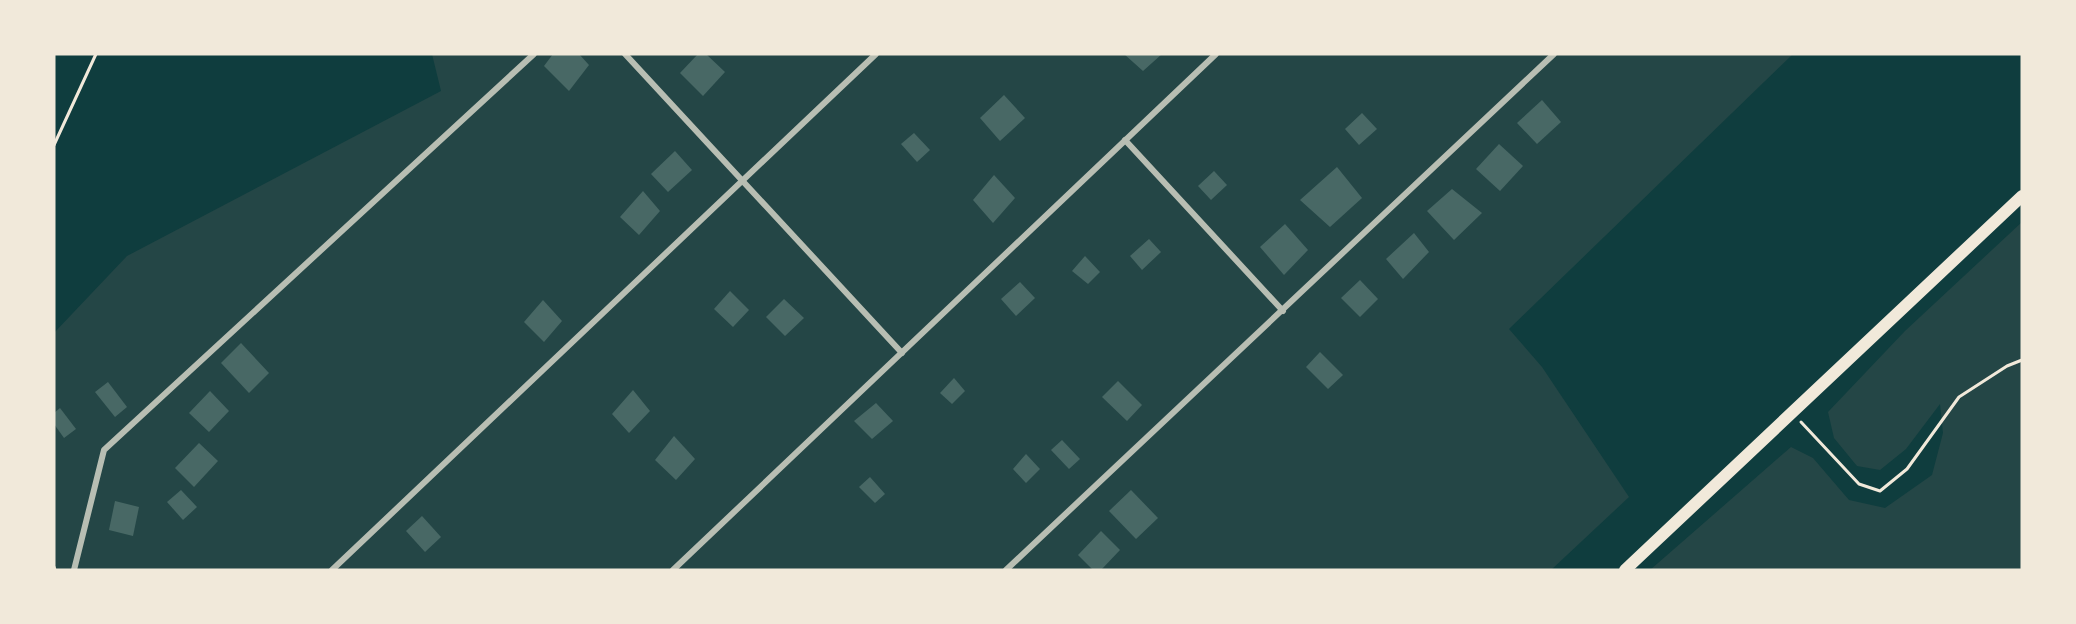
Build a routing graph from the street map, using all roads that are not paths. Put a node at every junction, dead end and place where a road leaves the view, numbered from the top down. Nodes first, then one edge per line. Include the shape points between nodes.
1 (534, 54) edge
2 (625, 54) edge
3 (876, 54) edge
4 (1216, 54) edge
5 (1554, 54) edge
6 (1125, 140) junction
7 (742, 181) junction
8 (2022, 196) edge
9 (1283, 311) junction
10 (902, 353) junction
11 (74, 570) edge
12 (332, 570) edge
13 (674, 570) edge
14 (1006, 570) edge
15 (1625, 570) edge

1 - 11 street via 104,450
2 - 7 street
3 - 7 street
4 - 6 street
5 - 9 street
6 - 9 street
6 - 10 street
7 - 10 street
7 - 12 street
8 - 15 main road
9 - 14 street
10 - 13 street

